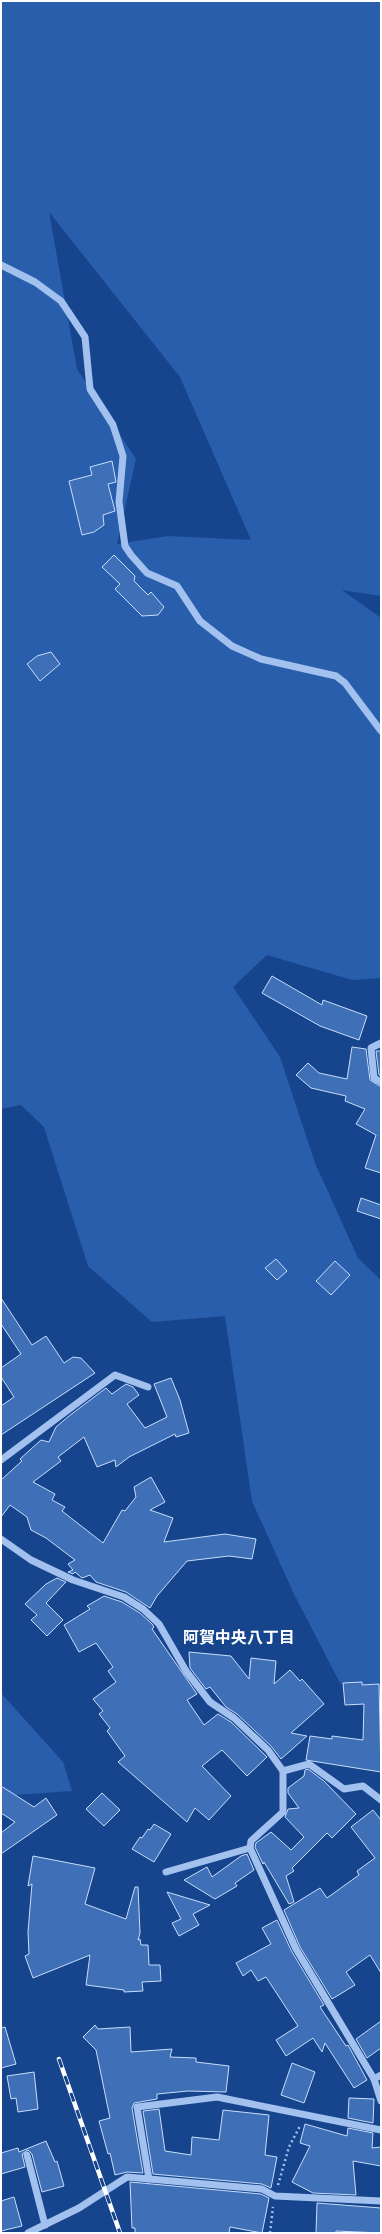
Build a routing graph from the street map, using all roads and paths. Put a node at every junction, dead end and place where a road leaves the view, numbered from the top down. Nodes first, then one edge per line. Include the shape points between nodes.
1 (1, 265) edge
2 (381, 731) edge
3 (381, 1043) edge
4 (381, 1082) edge
5 (148, 1387) dead end
6 (1, 1460) edge
7 (1, 1539) edge
8 (283, 1771) junction
9 (381, 1800) edge
10 (250, 1848) junction
11 (166, 1872) dead end
12 (381, 2075) edge
13 (374, 2079) junction
14 (381, 2101) edge
15 (307, 2115) junction
16 (381, 2130) edge
17 (27, 2155) dead end
18 (149, 2179) junction
19 (274, 2196) junction
20 (381, 2201) edge
21 (45, 2226) junction
22 (28, 2233) edge
23 (270, 2233) edge

1 - 2 street via 35,282 61,301 85,337 90,388 113,425 123,456 119,502 125,546 131,555 147,573 177,586 200,621 232,646 261,659 336,676
3 - 4 street via 371,1048 374,1078
5 - 6 street via 115,1375
7 - 8 street via 31,1560 72,1580 124,1597 143,1609 159,1624 186,1671 210,1702 234,1718 268,1750
8 - 9 street via 309,1764 344,1789 363,1786
8 - 10 street via 283,1812 251,1841
10 - 11 street
10 - 13 street via 296,1949
12 - 13 street
13 - 14 street
15 - 16 street
15 - 18 street via 217,2097 137,2107
15 - 19 path via 289,2147
17 - 21 street
18 - 19 street via 262,2189
18 - 21 street via 127,2177
19 - 20 street
19 - 23 path
21 - 22 street

